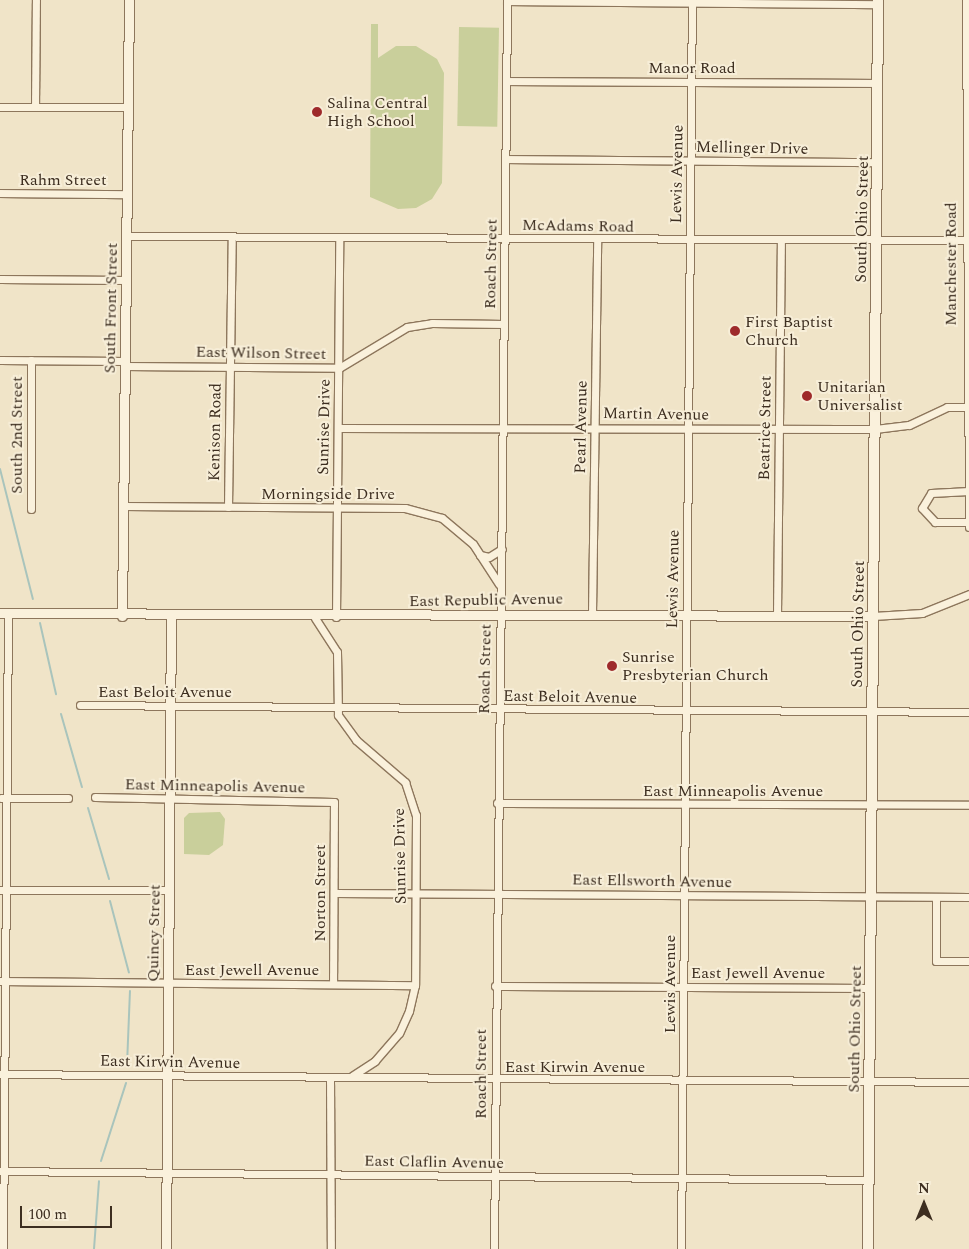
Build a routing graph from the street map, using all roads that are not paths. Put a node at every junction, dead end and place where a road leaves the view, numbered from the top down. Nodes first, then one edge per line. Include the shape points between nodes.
1 (36, 0) edge
2 (129, 0) edge
3 (507, 0) edge
4 (966, 0) edge
5 (692, 1) edge
6 (878, 2) edge
7 (506, 81) junction
8 (692, 81) junction
9 (877, 83) junction
10 (0, 107) edge
11 (35, 107) junction
12 (127, 107) junction
13 (506, 160) junction
14 (690, 161) junction
15 (878, 162) junction
16 (0, 193) edge
17 (127, 194) junction
18 (126, 236) junction
19 (232, 237) junction
20 (339, 238) junction
21 (506, 238) junction
22 (967, 240) edge
23 (597, 241) junction
24 (689, 241) junction
25 (876, 241) junction
26 (782, 242) junction
27 (0, 279) edge
28 (126, 280) junction
29 (504, 324) junction
30 (967, 324) edge
31 (0, 360) edge
32 (31, 360) junction
33 (125, 363) junction
34 (230, 366) junction
35 (339, 368) junction
36 (967, 407) edge
37 (504, 426) junction
38 (595, 427) junction
39 (338, 428) junction
40 (688, 428) junction
41 (779, 428) junction
42 (875, 429) junction
43 (968, 491) edge
44 (124, 506) junction
45 (228, 507) junction
46 (336, 508) junction
47 (32, 509) dead end
48 (968, 524) edge
49 (502, 549) junction
50 (480, 555) junction
51 (499, 585) junction
52 (969, 594) edge
53 (4, 613) edge
54 (592, 613) junction
55 (687, 614) junction
56 (499, 615) junction
57 (777, 615) junction
58 (122, 616) junction
59 (873, 616) junction
60 (171, 617) junction
61 (315, 618) junction
62 (336, 618) junction
63 (3, 705) edge
64 (80, 705) dead end
65 (170, 706) junction
66 (337, 708) junction
67 (498, 710) junction
68 (685, 712) junction
69 (969, 712) edge
70 (872, 714) junction
71 (95, 797) dead end
72 (2, 798) edge
73 (68, 798) dead end
74 (172, 799) junction
75 (334, 802) joint
76 (497, 803) junction
77 (685, 804) junction
78 (969, 805) edge
79 (872, 806) junction
80 (3, 890) edge
81 (170, 890) junction
82 (335, 893) junction
83 (416, 893) junction
84 (497, 894) junction
85 (684, 896) junction
86 (969, 897) edge
87 (871, 898) junction
88 (936, 898) junction
89 (969, 961) edge
90 (3, 981) edge
91 (168, 984) junction
92 (333, 984) junction
93 (415, 986) junction
94 (495, 986) junction
95 (684, 987) junction
96 (870, 988) junction
97 (2, 1074) edge
98 (168, 1076) junction
99 (352, 1076) junction
100 (330, 1078) junction
101 (496, 1080) junction
102 (683, 1082) junction
103 (969, 1082) edge
104 (869, 1083) junction
105 (2, 1171) edge
106 (167, 1172) junction
107 (330, 1175) junction
108 (494, 1177) junction
109 (682, 1178) junction
110 (868, 1180) junction
111 (3, 1249) edge
112 (166, 1249) edge
113 (331, 1249) edge
114 (494, 1249) edge
115 (681, 1249) edge
116 (868, 1249) edge

1 - 11 street
2 - 12 street, South Front Street
3 - 5 street
3 - 7 street, Roach Street
4 - 22 street, Manchester Road
5 - 6 street
5 - 8 street, Lewis Avenue
6 - 9 main road, South Ohio Street
7 - 8 street, Manor Road
7 - 13 street, Roach Street
8 - 9 street, Manor Road
8 - 14 street, Lewis Avenue
9 - 15 main road, South Ohio Street
10 - 11 street
11 - 12 street
12 - 17 street, South Front Street
13 - 14 street, Mellinger Drive
13 - 21 street, Roach Street
14 - 15 street, Mellinger Drive
14 - 24 street, Lewis Avenue
15 - 25 main road, South Ohio Street
16 - 17 street, Rahm Street
17 - 18 street, South Front Street
18 - 19 street, McAdams Road
18 - 28 street, South Front Street
19 - 20 street, McAdams Road
19 - 34 street, Kenison Road
20 - 21 street, McAdams Road
20 - 35 street, Sunrise Drive
21 - 23 street, McAdams Road
21 - 29 street, Roach Street
22 - 25 street, McAdams Road
22 - 30 street, Manchester Road
23 - 24 street, McAdams Road
23 - 38 street, Pearl Avenue
24 - 26 street, McAdams Road
24 - 40 street, Lewis Avenue
25 - 26 street, McAdams Road
25 - 42 main road, South Ohio Street
26 - 41 street, Beatrice Street
27 - 28 street
28 - 33 street, South Front Street
29 - 35 street, East Wilson Street via 432,323 407,327
29 - 37 street, Roach Street
30 - 36 street, Manchester Road
31 - 32 street, East Wilson Street
32 - 33 street, East Wilson Street
32 - 47 street, South 2nd Street
33 - 34 street, East Wilson Street
33 - 44 street, South Front Street
34 - 35 street, East Wilson Street
34 - 45 street, Kenison Road
35 - 39 street, Sunrise Drive
36 - 42 street, Martin Avenue via 947,407 909,425
36 - 43 street, Manchester Road
37 - 38 street, Martin Avenue
37 - 39 street, Martin Avenue
37 - 49 street, Roach Street
38 - 40 street, Martin Avenue
38 - 54 street, Pearl Avenue
39 - 46 street, Sunrise Drive
40 - 41 street, Martin Avenue
40 - 55 street, Lewis Avenue
41 - 42 street, Martin Avenue
41 - 57 street, Beatrice Street
42 - 59 main road, South Ohio Street
43 - 48 street, Manchester Road
43 - 48 street via 931,493 922,508 935,522
44 - 45 street, Morningside Drive
44 - 58 street, South Front Street
45 - 46 street, Morningside Drive
46 - 50 street, Morningside Drive via 406,508 442,518
46 - 62 street, Sunrise Drive
49 - 50 street via 489,557
49 - 51 street, Roach Street
50 - 51 street, Morningside Drive
51 - 56 street, Roach Street
52 - 59 street, East Republic Avenue via 922,613
53 - 58 street, East Republic Avenue
53 - 63 street
54 - 55 street, East Republic Avenue
54 - 56 street, East Republic Avenue
55 - 57 street, East Republic Avenue
55 - 68 street, Lewis Avenue
56 - 62 street, East Republic Avenue
56 - 67 street, Roach Street
57 - 59 street, East Republic Avenue
58 - 60 street, East Republic Avenue
59 - 70 main road, South Ohio Street
60 - 61 street, East Republic Avenue
60 - 65 street, Quincy Street
61 - 62 street, East Republic Avenue
61 - 66 street via 337,652
63 - 72 street
64 - 65 street, East Beloit Avenue
65 - 66 street, East Beloit Avenue
65 - 74 street, Quincy Street
66 - 67 street, East Beloit Avenue
66 - 83 street, Sunrise Drive via 356,740 394,770 411,792 416,815
67 - 68 street, East Beloit Avenue
67 - 76 street, Roach Street
68 - 70 street, East Beloit Avenue
68 - 77 street, Lewis Avenue
69 - 70 street, East Beloit Avenue
70 - 79 main road, South Ohio Street
71 - 74 street, East Minneapolis Avenue
72 - 73 street
72 - 80 street
74 - 75 street, East Minneapolis Avenue
74 - 81 street, Quincy Street
75 - 82 street, Norton Street
76 - 77 street, East Minneapolis Avenue
76 - 84 street, Roach Street
77 - 79 street, East Minneapolis Avenue
77 - 85 street, Lewis Avenue
78 - 79 street, East Minneapolis Avenue
79 - 87 main road, South Ohio Street
80 - 81 street
80 - 90 street
81 - 91 street, Quincy Street
82 - 83 street, East Ellsworth Avenue
82 - 92 street, Norton Street
83 - 84 street, East Ellsworth Avenue
83 - 93 street, Sunrise Drive
84 - 85 street, East Ellsworth Avenue
84 - 94 street, Roach Street
85 - 87 street, East Ellsworth Avenue
85 - 95 street, Lewis Avenue
86 - 88 street, East Ellsworth Avenue
87 - 88 street, East Ellsworth Avenue
87 - 96 main road, South Ohio Street
88 - 89 street via 936,961
90 - 91 street, East Jewell Avenue
90 - 97 street
91 - 92 street, East Jewell Avenue
91 - 98 street, Quincy Street
92 - 93 street, East Jewell Avenue
93 - 99 street, Sunrise Drive via 399,1033 375,1061
94 - 95 street, East Jewell Avenue
94 - 101 street, Roach Street
95 - 96 street, East Jewell Avenue
95 - 102 street, Lewis Avenue
96 - 104 main road, South Ohio Street
97 - 98 street, East Kirwin Avenue
97 - 105 street
98 - 100 street, East Kirwin Avenue
98 - 106 street, Quincy Street
99 - 100 street, East Kirwin Avenue
99 - 101 street, East Kirwin Avenue
100 - 107 street
101 - 102 street, East Kirwin Avenue
101 - 108 street, Roach Street
102 - 104 street, East Kirwin Avenue
102 - 109 street, Lewis Avenue
103 - 104 street, East Kirwin Avenue
104 - 110 main road, South Ohio Street
105 - 106 street, East Claflin Avenue
105 - 111 street
106 - 107 street, East Claflin Avenue
106 - 112 street, Quincy Street
107 - 108 street, East Claflin Avenue
107 - 113 street
108 - 109 street, East Claflin Avenue
108 - 114 street, Roach Street
109 - 110 street, East Claflin Avenue
109 - 115 street, Lewis Avenue
110 - 116 main road, South Ohio Street

